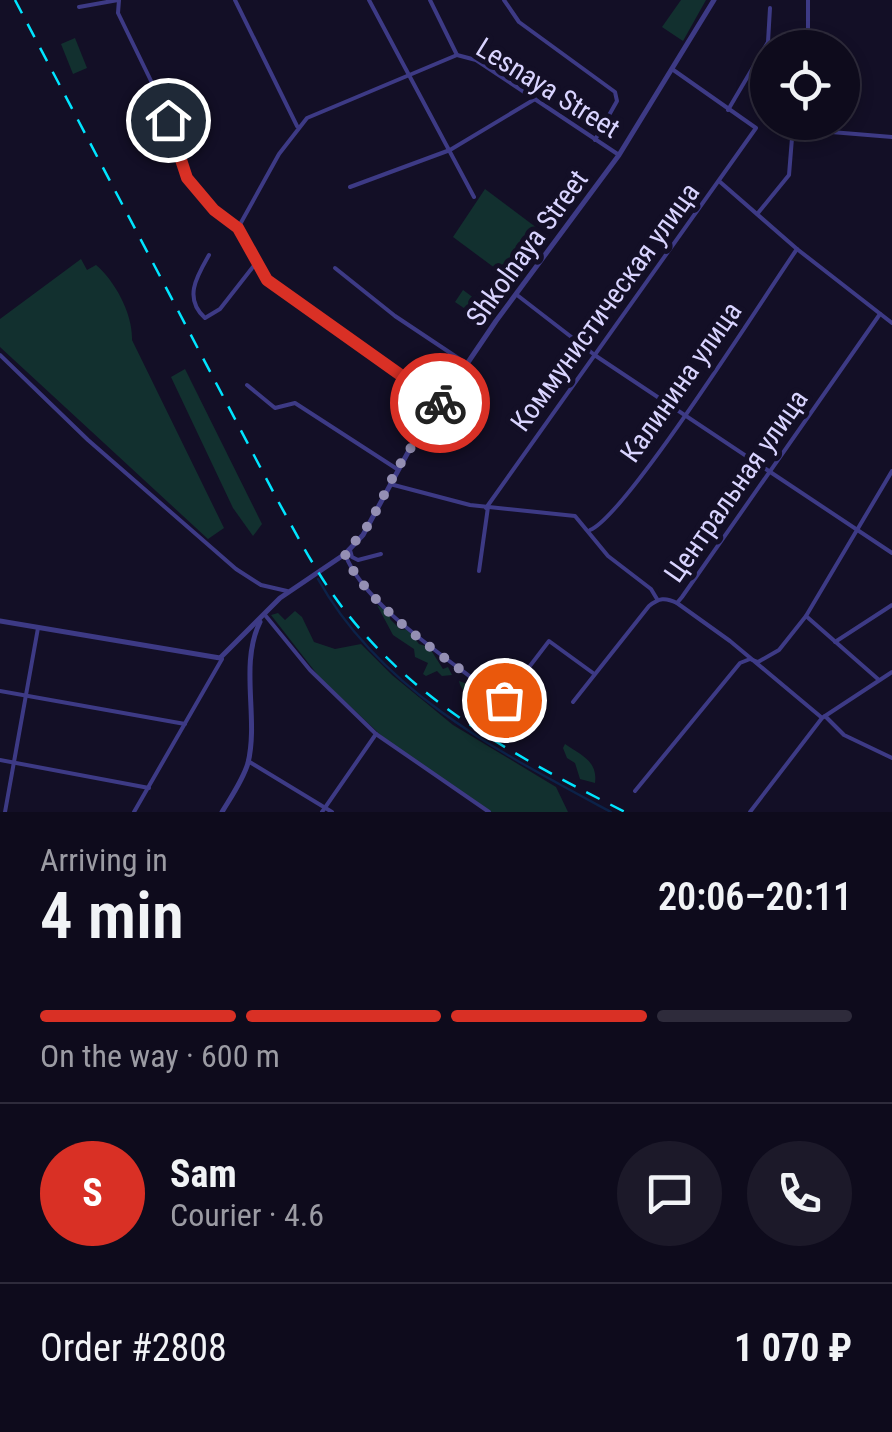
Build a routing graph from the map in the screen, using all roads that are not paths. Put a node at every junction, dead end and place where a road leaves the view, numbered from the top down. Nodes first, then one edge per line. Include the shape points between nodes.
1 (118, 0) edge
2 (235, 0) edge
3 (369, 0) edge
4 (430, 0) edge
5 (504, 0) edge
6 (714, 0) edge
7 (808, 0) edge
8 (79, 8) dead end
9 (770, 8) dead end
10 (808, 30) edge
11 (457, 55) junction
12 (672, 69) junction
13 (407, 74) junction
14 (535, 98) junction
15 (728, 110) junction
16 (297, 127) junction
17 (860, 134) edge
18 (892, 137) edge
19 (595, 140) junction
20 (792, 140) edge
21 (450, 150) junction
22 (619, 155) junction
23 (720, 181) junction
24 (350, 188) dead end
25 (474, 196) dead end
26 (758, 214) junction
27 (238, 228) junction
28 (798, 249) junction
29 (209, 255) dead end
30 (256, 263) junction
31 (335, 268) dead end
32 (516, 295) junction
33 (880, 314) junction
34 (892, 324) edge
35 (0, 355) edge
36 (596, 356) junction
37 (467, 364) junction
38 (247, 386) dead end
39 (440, 404) junction
40 (683, 416) junction
41 (397, 469) junction
42 (892, 470) edge
43 (771, 473) junction
44 (390, 484) junction
45 (487, 508) junction
46 (590, 530) junction
47 (858, 530) junction
48 (348, 552) junction
49 (892, 553) edge
50 (381, 554) dead end
51 (478, 571) dead end
52 (289, 591) junction
53 (657, 599) junction
54 (676, 603) junction
55 (892, 604) edge
56 (806, 616) junction
57 (263, 617) junction
58 (0, 621) edge
59 (38, 628) junction
60 (835, 642) junction
61 (225, 655) junction
62 (750, 660) junction
63 (892, 672) edge
64 (594, 674) junction
65 (879, 680) junction
66 (0, 691) edge
67 (26, 695) junction
68 (504, 700) junction
69 (573, 702) dead end
70 (823, 717) junction
71 (185, 724) junction
72 (530, 725) dead end
73 (376, 734) junction
74 (892, 758) edge
75 (0, 760) edge
76 (248, 761) junction
77 (12, 762) junction
78 (149, 788) junction
79 (634, 792) dead end
80 (324, 810) edge
81 (5, 812) edge
82 (134, 812) edge
83 (222, 812) edge
84 (332, 812) edge
85 (489, 812) edge
86 (750, 812) edge

1 - 8 street
1 - 27 street via 118,14 154,86 187,178
2 - 16 street
3 - 13 street
4 - 11 street, Lesnaya Street
5 - 19 street via 519,22 614,92 618,101
6 - 12 street, Shkolnaya Street
7 - 10 street
9 - 15 street via 768,42
11 - 13 street
11 - 14 street, Lesnaya Street
12 - 15 street
12 - 22 street, Shkolnaya Street
13 - 16 street
13 - 21 street
14 - 19 street, Lesnaya Street
14 - 21 street
15 - 23 street, Коммунистическая улица via 756,128
16 - 27 street
17 - 18 street
19 - 22 street, Lesnaya Street
20 - 26 street via 789,174
21 - 24 street
21 - 25 street
22 - 32 street, Shkolnaya Street
23 - 26 street
23 - 36 street, Коммунистическая улица
26 - 28 street
27 - 30 street
28 - 33 street
28 - 40 street, Калинина улица
29 - 30 street via 193,293 205,318
30 - 39 street via 276,288
31 - 37 street
32 - 36 street
32 - 37 street, Shkolnaya Street
33 - 34 street
33 - 43 street, Центральная улица
35 - 52 street via 236,569 274,591
36 - 40 street
36 - 45 street, Коммунистическая улица
37 - 39 street, Shkolnaya Street
38 - 41 street via 274,408 295,403
39 - 41 street, Shkolnaya Street
40 - 43 street
40 - 46 street, Калинина улица via 607,519
41 - 44 street, Shkolnaya Street
42 - 47 street
43 - 47 street
43 - 54 street, Центральная улица
44 - 45 street
44 - 48 street, Shkolnaya Street
45 - 46 street via 575,516
45 - 51 street
46 - 53 street via 608,556
47 - 49 street
47 - 56 street
48 - 50 street via 358,560
48 - 52 street, Shkolnaya Street
48 - 68 street via 361,585
52 - 57 street, Shkolnaya Street
53 - 54 street, Центральная улица
53 - 64 street, Центральная улица
54 - 62 street
55 - 60 street
56 - 60 street
56 - 62 street via 778,650
57 - 61 street, Shkolnaya Street
57 - 73 street
57 - 76 street via 250,658
58 - 59 street
59 - 61 street
59 - 67 street
60 - 65 street
61 - 71 street
62 - 70 street
62 - 79 street via 729,674
63 - 65 street
64 - 68 street via 549,641
64 - 69 street, Центральная улица
65 - 70 street
66 - 67 street
67 - 71 street
67 - 77 street
68 - 72 street
70 - 74 street
70 - 86 street
71 - 78 street
73 - 80 street
73 - 85 street
75 - 77 street
76 - 80 street
76 - 83 street
77 - 78 street
77 - 81 street
78 - 82 street
80 - 84 street

